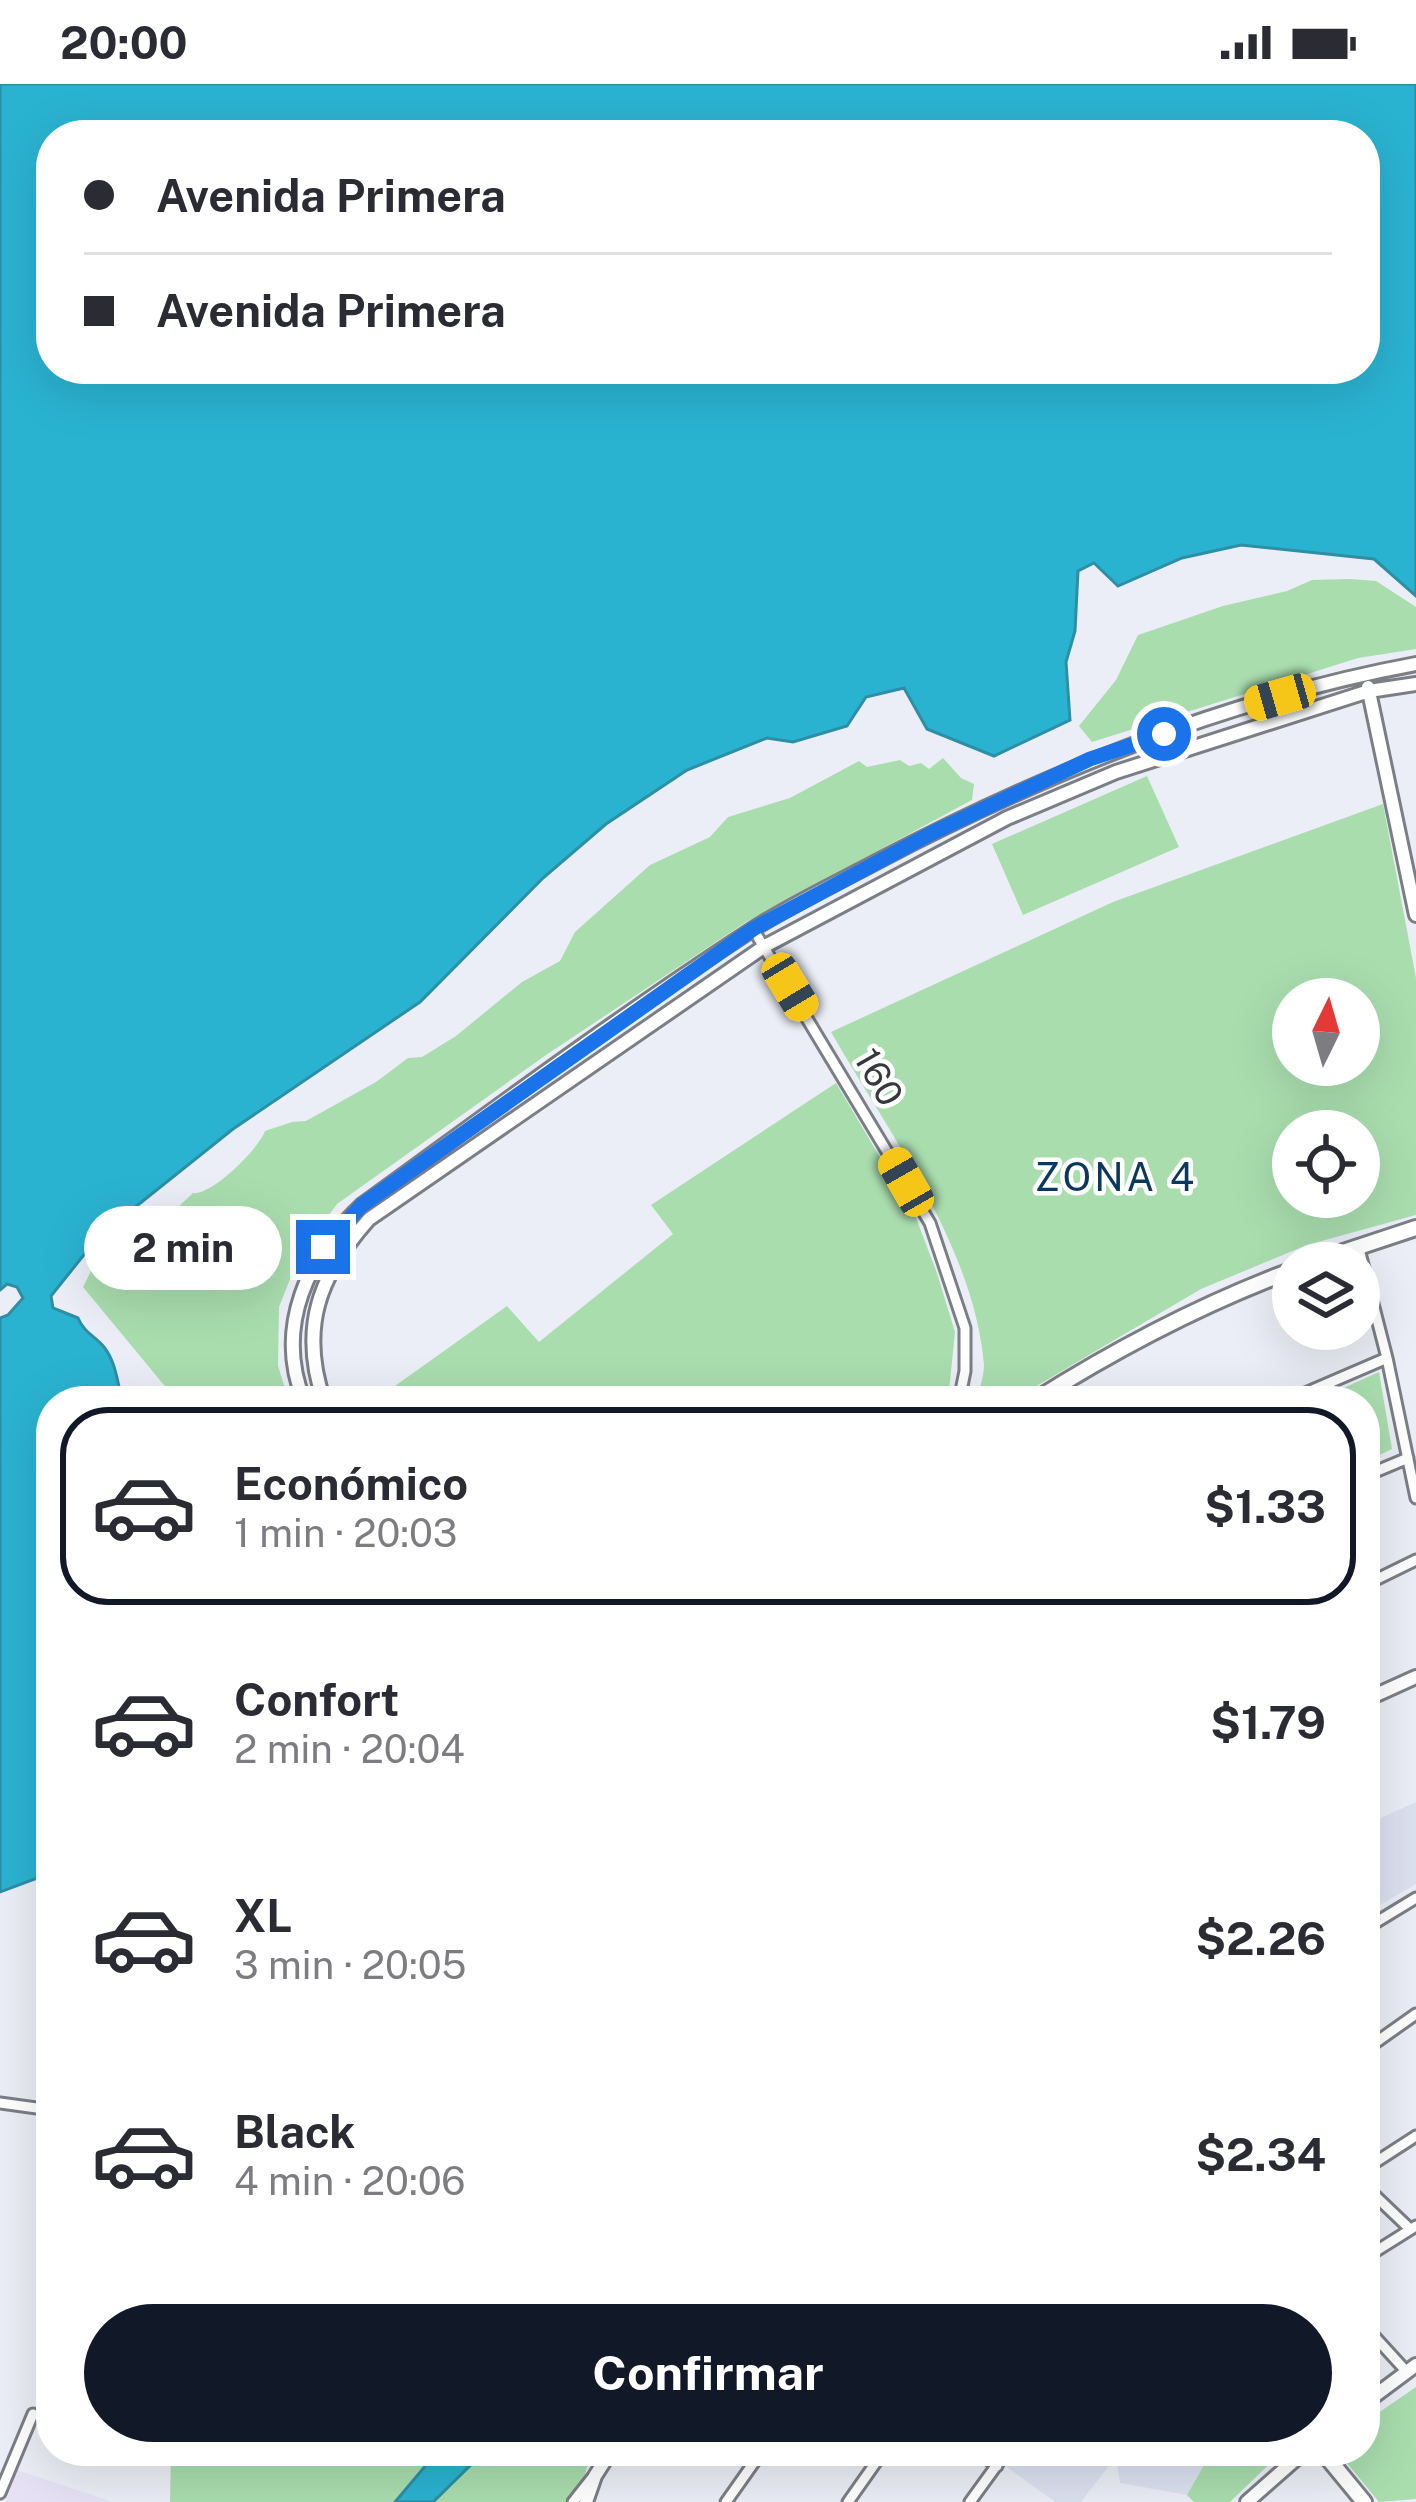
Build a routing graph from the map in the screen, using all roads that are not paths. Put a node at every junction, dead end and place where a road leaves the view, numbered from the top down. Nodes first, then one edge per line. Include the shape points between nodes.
1 (1416, 664) edge
2 (1366, 674) junction
3 (1416, 684) edge
4 (1369, 691) junction
5 (1416, 915) edge
6 (753, 929) junction
7 (765, 946) junction
8 (553, 1067) junction
9 (566, 1082) junction
10 (362, 1205) junction
11 (374, 1216) junction
12 (1416, 1228) edge
13 (1368, 1242) edge
14 (1272, 1278) edge
15 (1380, 1331) edge
16 (1387, 1358) junction
17 (301, 1386) edge
18 (320, 1386) edge
19 (962, 1386) edge
20 (1060, 1386) edge
21 (1322, 1386) edge
22 (1408, 1458) junction
23 (1380, 1470) edge
24 (1416, 1498) edge
25 (1416, 1560) edge
26 (1380, 1578) edge
27 (1416, 1677) edge
28 (1380, 1693) edge
29 (1416, 1898) edge
30 (1380, 1920) edge
31 (1416, 2014) edge
32 (1380, 2039) edge
33 (0, 2103) edge
34 (36, 2108) edge
35 (1416, 2136) edge
36 (1380, 2165) edge
37 (1380, 2193) edge
38 (1413, 2228) edge
39 (1380, 2249) edge
40 (1380, 2340) edge
41 (1411, 2368) edge
42 (1380, 2392) edge
43 (33, 2414) dead end
44 (0, 2441) edge
45 (16, 2447) junction
46 (600, 2466) edge
47 (751, 2466) edge
48 (873, 2466) edge
49 (997, 2466) edge
50 (1288, 2466) edge
51 (1334, 2466) edge
52 (597, 2471) junction
53 (0, 2493) edge
54 (573, 2502) edge
55 (586, 2502) edge
56 (726, 2502) edge
57 (848, 2502) edge
58 (970, 2502) edge
59 (1247, 2502) edge
60 (1364, 2502) edge

1 - 2 street
2 - 4 street
2 - 6 street via 1090,759
3 - 4 street
4 - 5 street
4 - 7 street via 1094,781
6 - 7 street, 160
6 - 8 street
7 - 9 street
7 - 19 street, 160 via 930,1223 965,1328
8 - 9 street
8 - 10 street
9 - 11 street
10 - 11 street
10 - 17 street via 323,1247 298,1300 292,1344
11 - 18 street via 331,1267 316,1303
12 - 13 main road
14 - 20 main road via 1162,1327
15 - 16 street
16 - 21 street
16 - 22 street
22 - 23 street
22 - 24 street
25 - 26 street
27 - 28 street
29 - 30 street
31 - 32 street
33 - 34 street
35 - 36 street
37 - 38 street
38 - 39 street
40 - 41 street
41 - 42 street
43 - 45 street
44 - 45 street
45 - 53 street
46 - 52 street
47 - 56 street
48 - 57 street
49 - 58 street
50 - 59 street
51 - 60 main road
52 - 54 street
52 - 55 street

